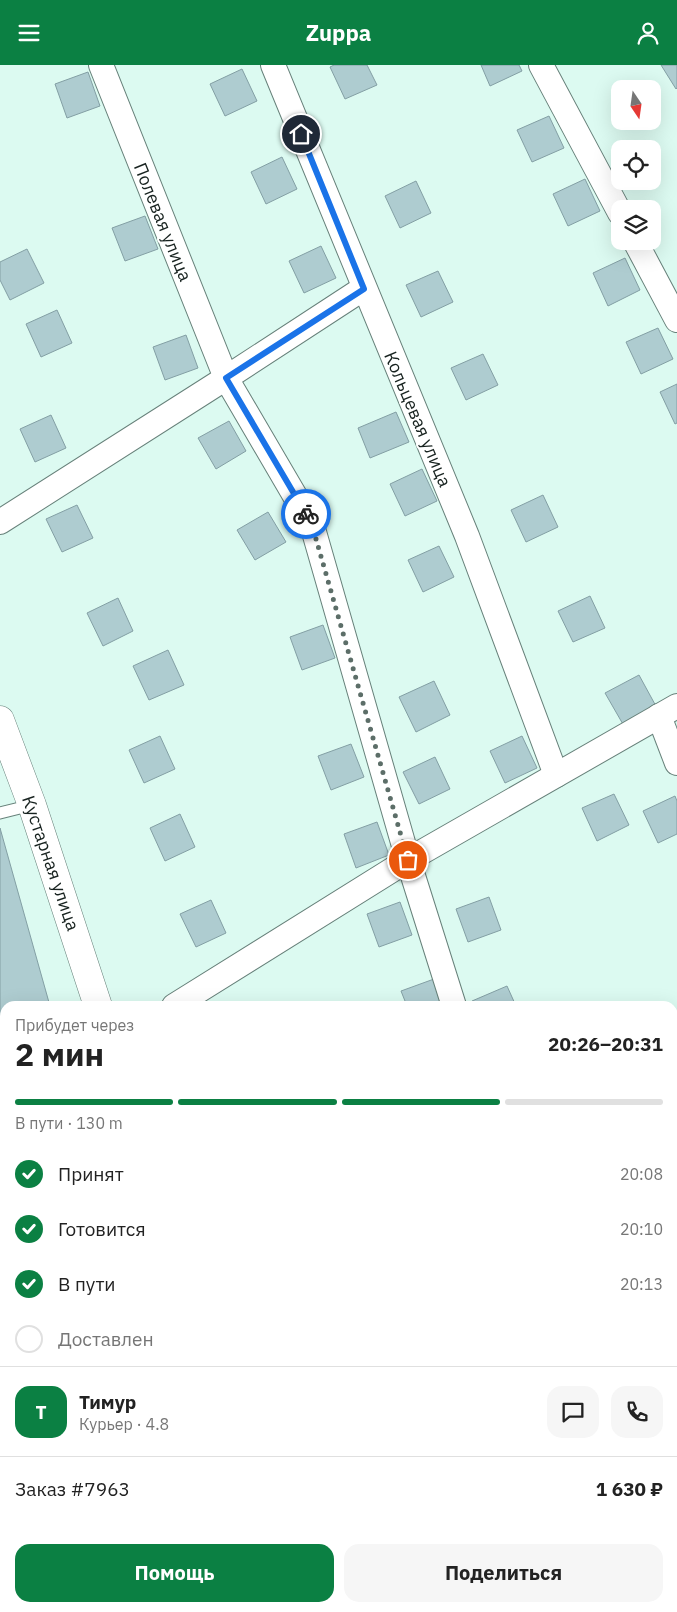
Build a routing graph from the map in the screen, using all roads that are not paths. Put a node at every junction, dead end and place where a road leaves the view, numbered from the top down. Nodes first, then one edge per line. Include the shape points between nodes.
1 (100, 65) edge
2 (273, 65) edge
3 (541, 65) edge
4 (613, 200) edge
5 (640, 250) edge
6 (364, 289) junction
7 (677, 320) edge
8 (226, 378) junction
9 (0, 523) edge
10 (668, 711) edge
11 (1, 727) edge
12 (677, 763) edge
13 (556, 775) junction
14 (32, 805) junction
15 (0, 813) edge
16 (408, 860) junction
17 (96, 1001) edge
18 (182, 1001) edge
19 (452, 1001) edge

1 - 8 street, Полевая улица
2 - 6 street, Кольцевая улица
3 - 4 street
5 - 7 street
6 - 8 street
6 - 13 street, Кольцевая улица via 467,536
8 - 9 street
8 - 16 street, Полевая улица via 312,525
10 - 12 street
10 - 13 street
11 - 14 main road, Кустарная улица
13 - 16 street
14 - 15 lane
14 - 17 main road, Кустарная улица
16 - 18 street
16 - 19 street, Полевая улица

